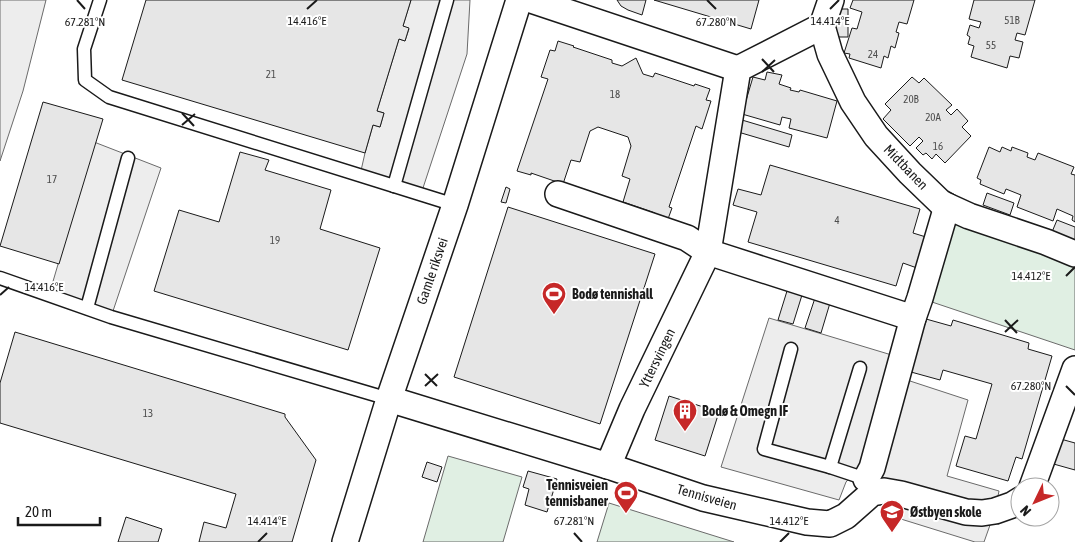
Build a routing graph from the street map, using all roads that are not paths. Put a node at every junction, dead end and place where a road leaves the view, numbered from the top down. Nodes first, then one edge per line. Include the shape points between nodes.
1 (100, 0) edge
2 (448, 0) edge
3 (519, 0) edge
4 (531, 0) edge
5 (831, 0) edge
6 (822, 26) junction
7 (738, 68) junction
8 (128, 158) dead end
9 (394, 186) junction
10 (558, 194) dead end
11 (455, 205) junction
12 (947, 206) junction
13 (708, 252) junction
14 (1075, 254) edge
15 (0, 278) edge
16 (87, 308) junction
17 (913, 318) junction
18 (791, 349) dead end
19 (860, 368) dead end
20 (1075, 368) edge
21 (389, 399) junction
22 (608, 466) junction
23 (830, 466) junction
24 (1036, 477) edge
25 (869, 486) junction
26 (1010, 506) edge
27 (345, 542) edge

1 - 9 lane via 84,49 85,80 109,97
2 - 9 lane
3 - 11 street, Gamle riksvei
4 - 7 street
5 - 6 street
6 - 7 street
6 - 12 street, Midtbanen via 830,54 853,102 876,136 916,179
7 - 13 street, Yttersvingen
8 - 16 lane
9 - 11 lane
10 - 13 street via 688,238
11 - 21 street, Gamle riksvei
12 - 14 street, Midtbanen
12 - 17 street
13 - 17 street
13 - 22 street, Yttersvingen
15 - 16 lane
16 - 21 lane
17 - 25 street
18 - 23 lane via 764,449
19 - 23 lane
20 - 24 street
21 - 22 street, Tennisveien
21 - 27 street, Gamle riksvei
22 - 25 street, Tennisveien via 703,498 807,522 830,524 846,516
23 - 25 lane
25 - 26 street via 966,512 982,513

